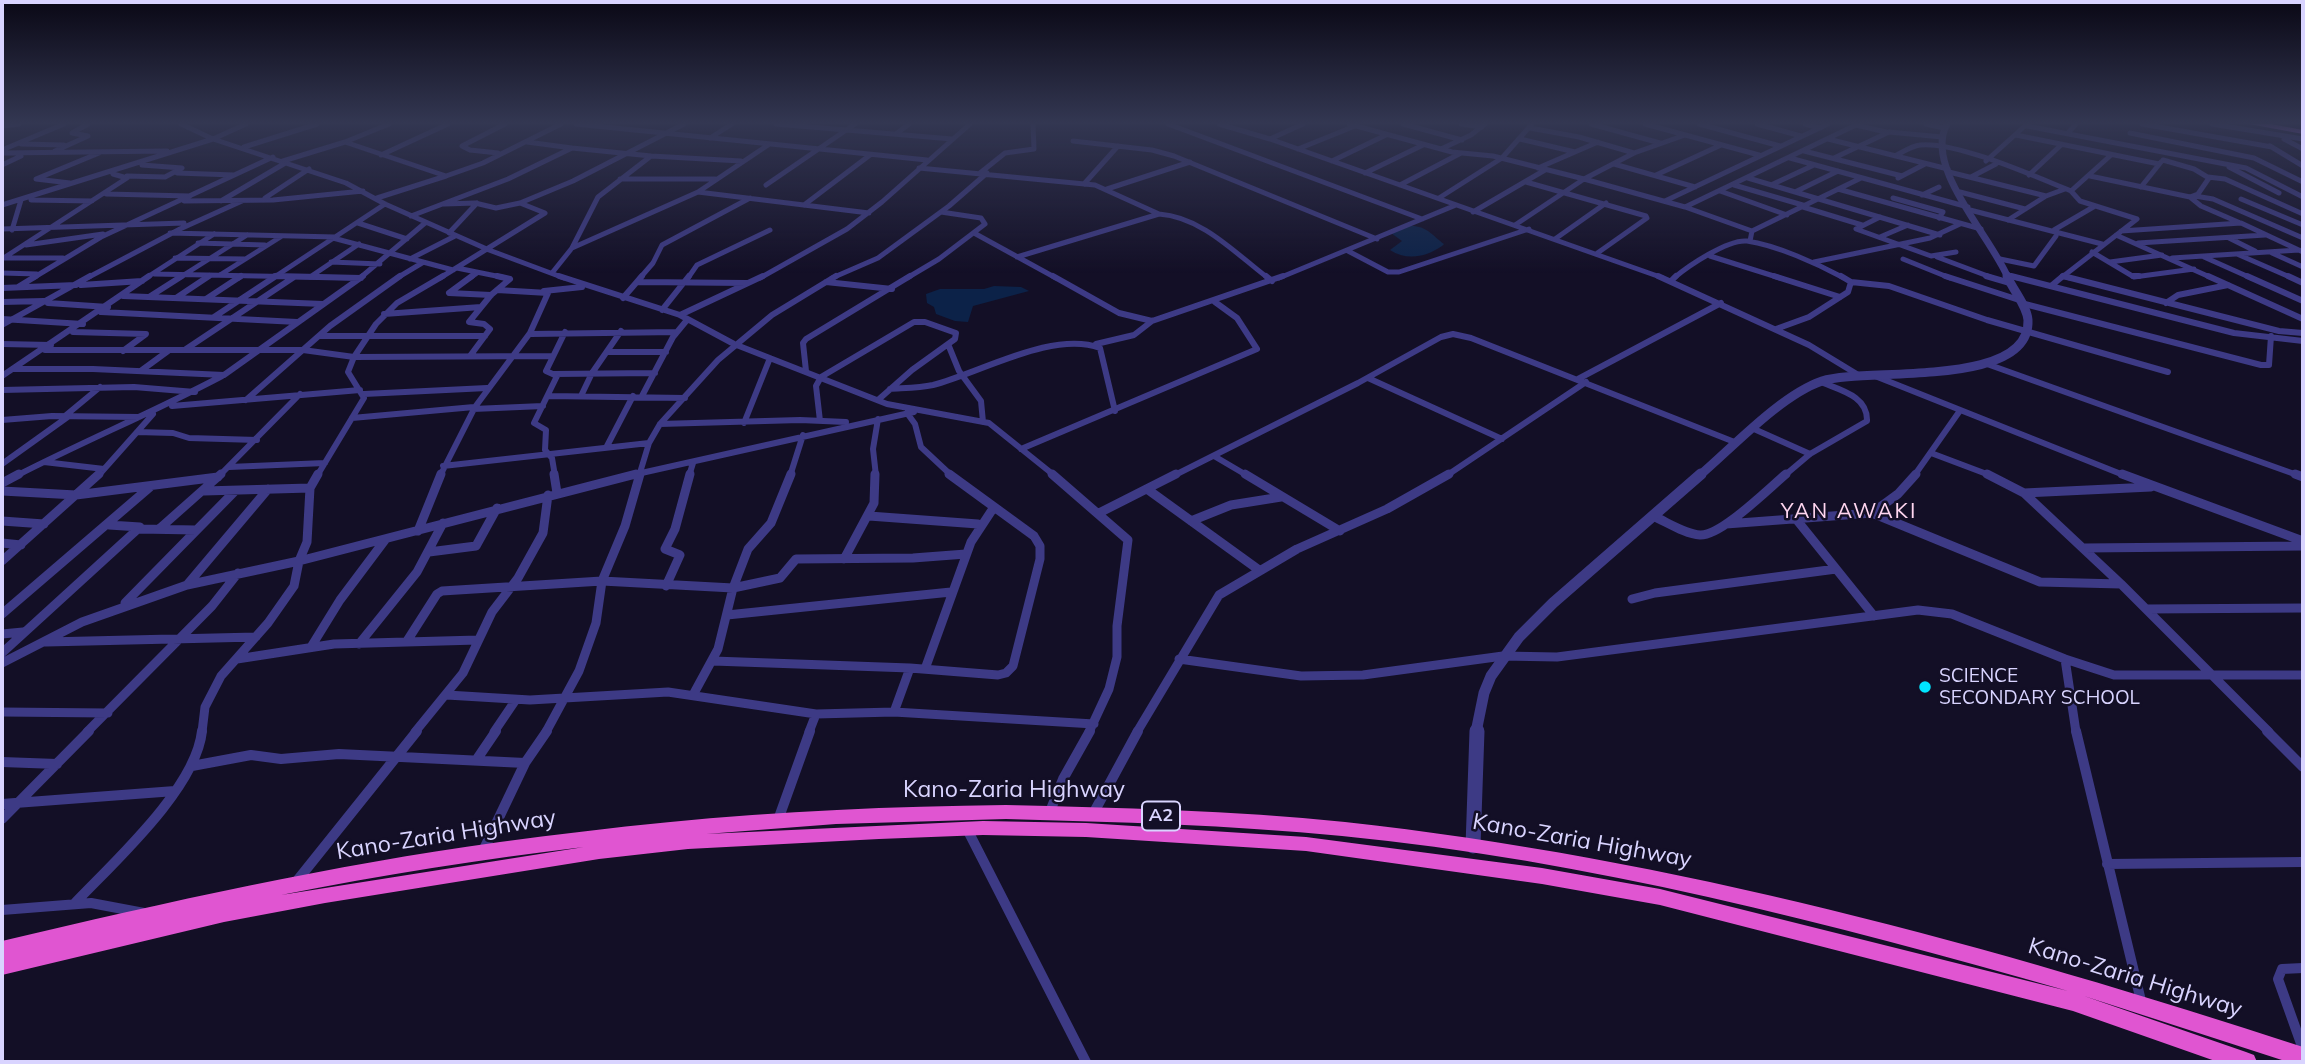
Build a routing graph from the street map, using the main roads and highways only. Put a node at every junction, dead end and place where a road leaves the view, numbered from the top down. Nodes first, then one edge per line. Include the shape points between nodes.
1 (2, 950) edge
2 (2, 966) edge
3 (2303, 1057) edge
4 (2246, 1062) edge

1 - 3 highway, Kano-Zaria Highway / A2 via 294,885 483,852 778,820 914,813 1216,819 1329,828 1597,866 1839,919 2014,966
2 - 4 highway, Kano-Zaria Highway / A2 via 237,912 543,860 688,842 967,829 1086,830 1306,844 1660,897 2073,1002

